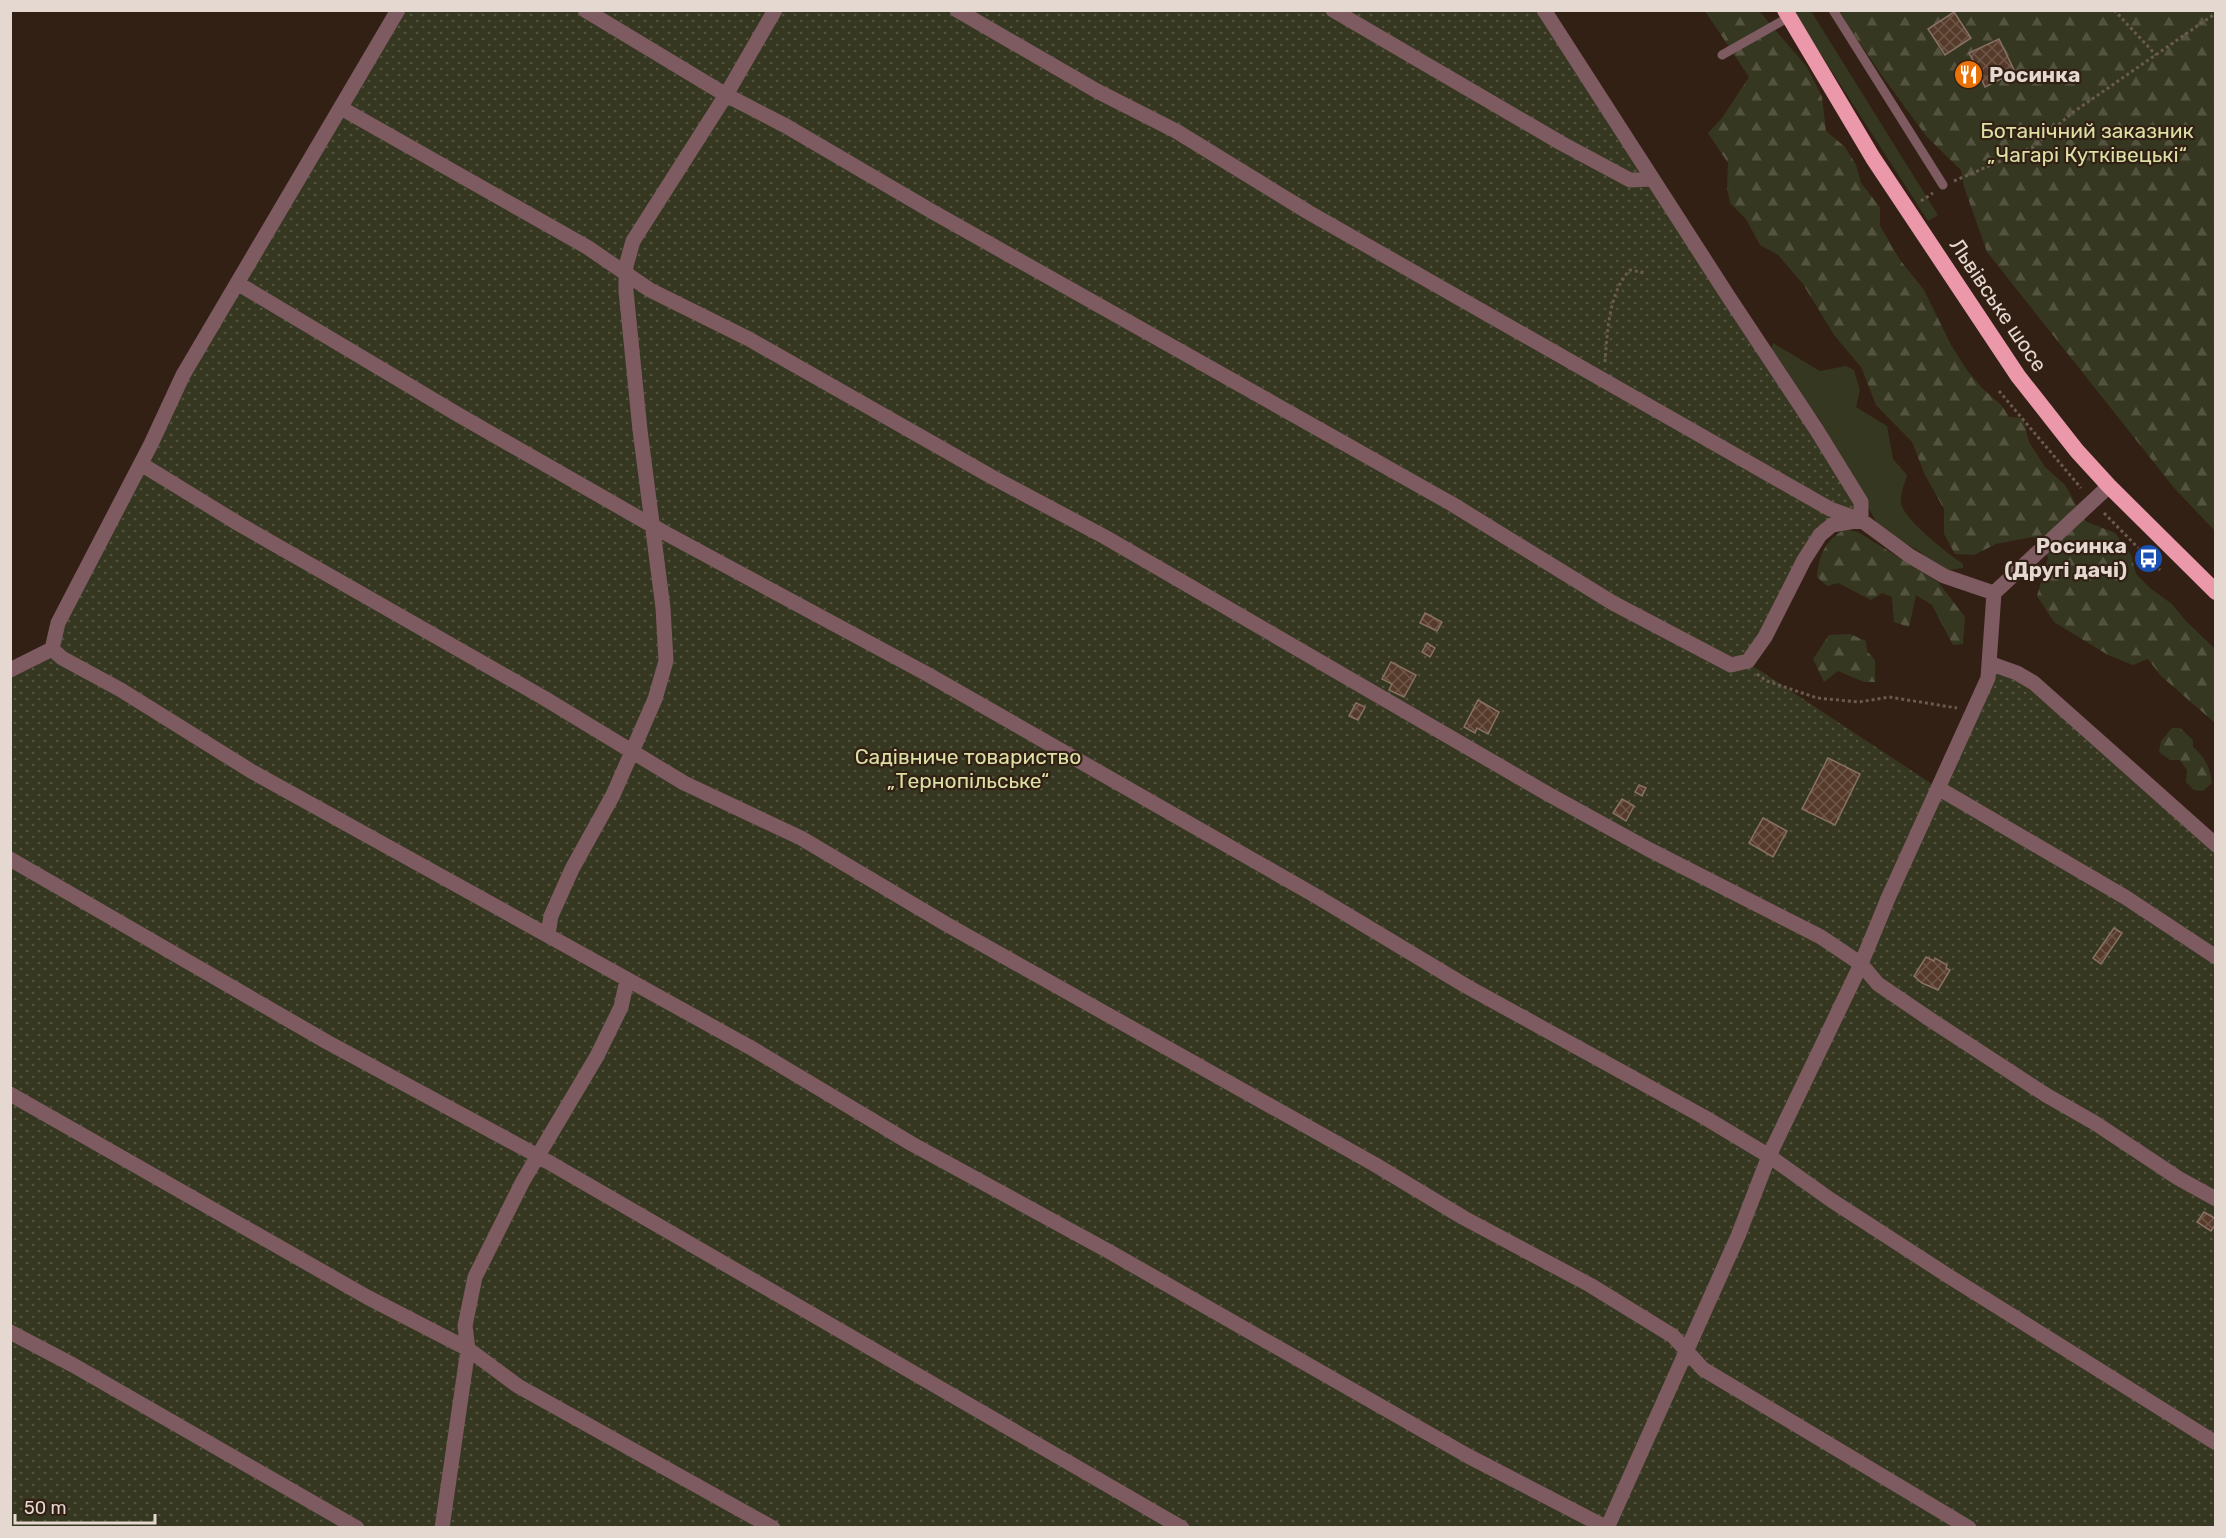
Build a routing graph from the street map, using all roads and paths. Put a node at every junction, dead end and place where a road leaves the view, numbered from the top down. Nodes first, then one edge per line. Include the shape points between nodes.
1 (398, 10) edge
2 (585, 10) edge
3 (775, 10) edge
4 (957, 10) edge
5 (1333, 10) edge
6 (1544, 10) edge
7 (1833, 10) edge
8 (2114, 10) edge
9 (2216, 13) edge
10 (1787, 14) edge
11 (1722, 55) dead end
12 (2156, 55) junction
13 (726, 95) junction
14 (341, 108) junction
15 (1652, 179) junction
16 (1943, 185) joint
17 (626, 272) junction
18 (1646, 273) dead end
19 (237, 284) junction
20 (1604, 381) junction
21 (1999, 391) dead end
22 (141, 464) junction
23 (2109, 486) junction
24 (2093, 501) junction
25 (1861, 520) junction
26 (652, 525) junction
27 (2160, 570) dead end
28 (2216, 592) edge
29 (1994, 593) junction
30 (52, 649) junction
31 (1989, 663) junction
32 (10, 670) edge
33 (1767, 681) dead end
34 (1973, 711) junction
35 (633, 751) junction
36 (1938, 788) junction
37 (2216, 844) edge
38 (10, 859) edge
39 (548, 934) junction
40 (2216, 957) edge
41 (1862, 964) junction
42 (627, 980) junction
43 (10, 1094) edge
44 (538, 1156) junction
45 (1769, 1156) junction
46 (2216, 1199) edge
47 (10, 1332) edge
48 (468, 1349) junction
49 (1685, 1352) junction
50 (2216, 1443) edge
51 (357, 1527) edge
52 (442, 1527) edge
53 (773, 1527) edge
54 (1182, 1527) edge
55 (1607, 1527) edge
56 (1969, 1527) edge

1 - 14 street
2 - 13 street
3 - 13 street
4 - 20 street via 1097,91 1176,131 1308,212
5 - 15 street via 1620,175 1630,180
6 - 15 street
7 - 16 lane
8 - 12 path
9 - 12 path
10 - 11 lane
10 - 23 highway, Львівське шосе via 1873,158 2018,376
12 - 16 path via 2072,113 2033,147
13 - 17 street via 633,241
13 - 25 street via 1452,504 1613,603 1731,665 1748,661 1759,645 1820,535 1832,525
14 - 17 street
14 - 19 street
15 - 25 street via 1861,502
17 - 26 street
17 - 41 street via 650,290 749,339 1105,537 1548,794 1821,937
18 - 20 path via 1630,270 1615,293
19 - 22 street via 183,375
19 - 26 street
20 - 25 street via 1830,509
21 - 24 path
22 - 30 street via 58,623
22 - 35 street
23 - 24 street
23 - 28 highway, Львівське шосе
24 - 27 path
24 - 29 street
25 - 29 street via 1944,576
26 - 35 street via 666,661
26 - 45 street via 1092,767 1466,986
29 - 31 street
30 - 32 street
30 - 39 street via 251,771
31 - 34 street via 1988,678
31 - 37 street via 2034,683
33 - 34 path via 1817,698 1859,702 1888,697
34 - 36 street
35 - 39 street via 614,795 572,869 551,916
35 - 49 street via 684,783 801,838 1464,1218 1590,1285 1673,1336
36 - 40 street via 2125,897
36 - 41 street
38 - 44 street via 327,1042
39 - 42 street
41 - 45 street
41 - 46 street via 1878,984 1931,1020
42 - 44 street via 621,1006 597,1056
42 - 55 street via 1468,1456
43 - 48 street via 367,1297
44 - 48 street via 475,1277 465,1326
44 - 54 street
45 - 49 street via 1738,1236
45 - 50 street via 1950,1277
47 - 51 street
48 - 52 street
48 - 53 street via 518,1386
49 - 55 street
49 - 56 street via 1702,1369

